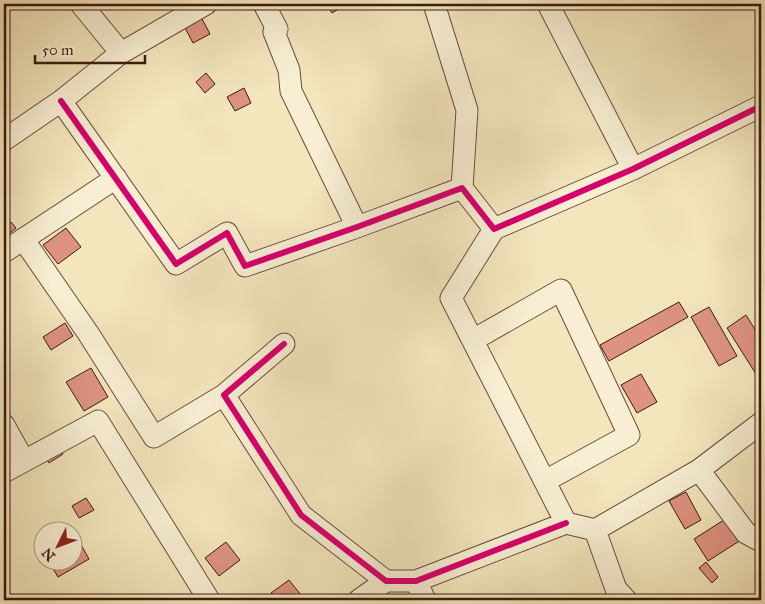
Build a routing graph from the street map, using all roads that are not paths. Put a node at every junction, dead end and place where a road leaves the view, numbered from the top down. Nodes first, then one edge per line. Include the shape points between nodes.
1 (81, 4) edge
2 (206, 4) edge
3 (264, 4) edge
4 (434, 4) edge
5 (548, 4) edge
6 (121, 53) junction
7 (61, 101) junction
8 (761, 106) edge
9 (4, 140) edge
10 (633, 169) junction
11 (116, 178) junction
12 (462, 188) junction
13 (357, 227) junction
14 (494, 229) junction
15 (23, 239) junction
16 (4, 252) edge
17 (473, 340) junction
18 (284, 344) dead end
19 (224, 395) junction
20 (761, 424) edge
21 (4, 425) edge
22 (24, 461) junction
23 (700, 470) junction
24 (4, 472) edge
25 (545, 481) junction
26 (566, 523) junction
27 (595, 530) junction
28 (761, 541) edge
29 (386, 581) junction
30 (416, 581) junction
31 (616, 596) edge
32 (209, 600) edge
33 (359, 600) edge
34 (425, 600) edge

1 - 6 street
2 - 6 street
3 - 13 street via 277,29 274,32 289,70 291,91
4 - 12 street via 467,110
5 - 10 street
6 - 7 street
7 - 9 street
7 - 11 street
8 - 10 street
10 - 14 street
11 - 13 street via 176,264 227,233 245,266
11 - 15 street
12 - 13 street
12 - 14 street
14 - 17 street via 451,298
15 - 16 street
15 - 19 street via 88,333 154,438
17 - 25 street
17 - 25 street via 561,290 629,435
18 - 19 street
19 - 29 street via 301,514
20 - 23 street
21 - 22 street
22 - 24 street
22 - 32 street via 98,421
23 - 27 street
23 - 28 street via 746,533
25 - 26 street
26 - 27 street
26 - 30 street
27 - 31 street
29 - 30 street
29 - 33 street
30 - 34 street

